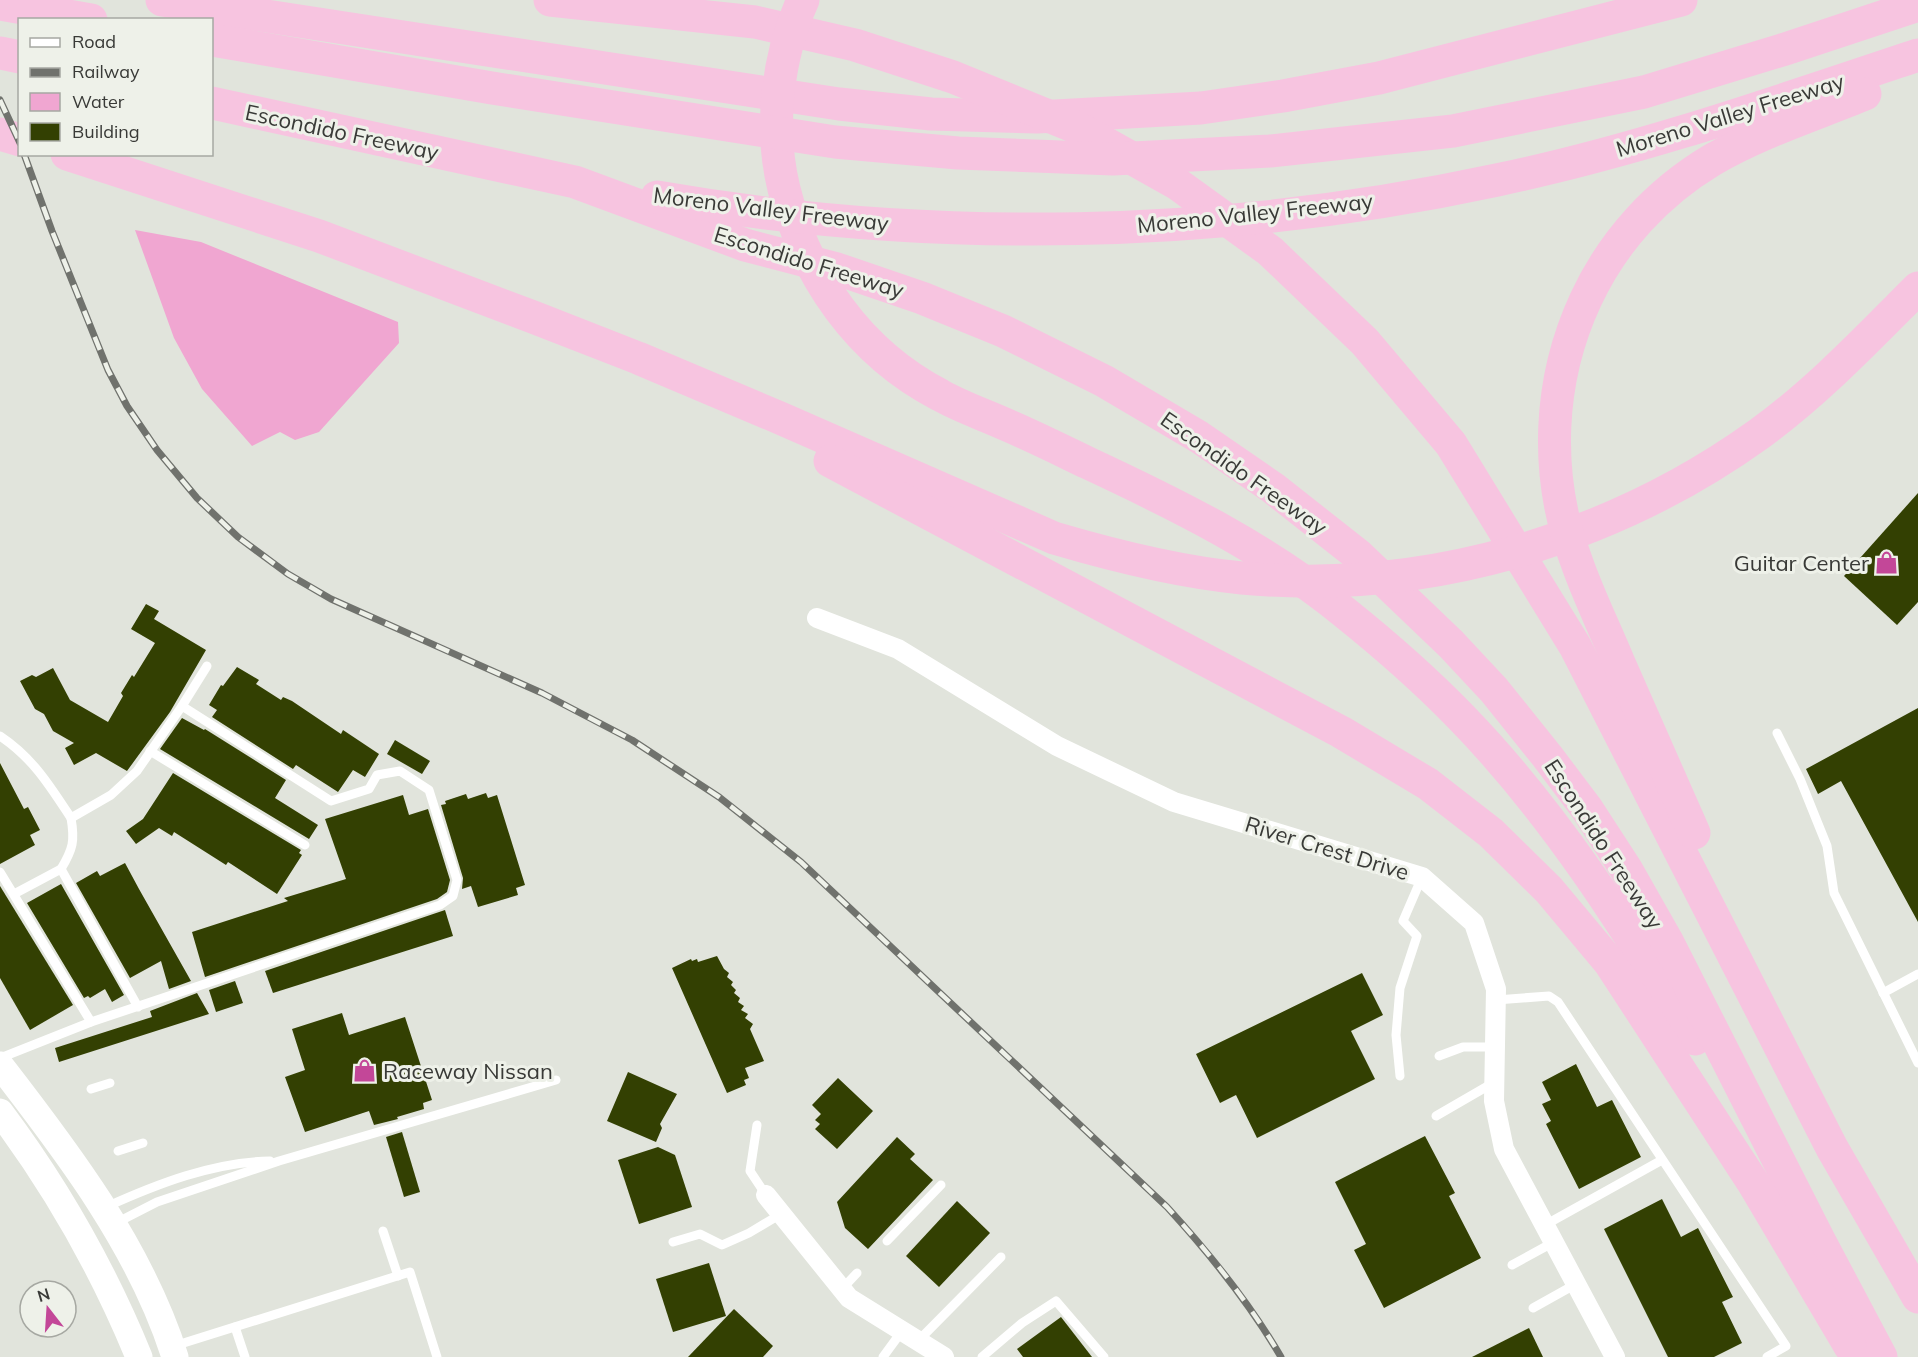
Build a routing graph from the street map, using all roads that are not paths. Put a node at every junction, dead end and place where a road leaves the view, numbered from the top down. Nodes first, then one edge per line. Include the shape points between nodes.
1 (162, 0) edge
2 (550, 0) edge
3 (803, 0) edge
4 (1681, 0) edge
5 (4, 5) edge
6 (1918, 5) edge
7 (79, 18) edge
8 (213, 40) edge
9 (0, 53) edge
10 (1918, 55) edge
11 (18, 57) edge
12 (1918, 66) edge
13 (213, 103) edge
14 (0, 134) edge
15 (18, 139) edge
16 (73, 156) edge
17 (575, 182) junction
18 (1918, 288) edge
19 (638, 358) junction
20 (817, 618) dead end
21 (207, 666) dead end
22 (182, 706) junction
23 (1777, 733) dead end
24 (0, 736) edge
25 (150, 751) junction
26 (71, 818) junction
27 (305, 845) dead end
28 (62, 868) junction
29 (0, 872) edge
30 (1422, 877) junction
31 (14, 894) junction
32 (1918, 974) edge
33 (1883, 993) junction
34 (1496, 1000) junction
35 (138, 1007) junction
36 (91, 1022) junction
37 (1494, 1047) junction
38 (1439, 1056) dead end
39 (0, 1058) edge
40 (1918, 1063) edge
41 (0, 1065) edge
42 (1400, 1076) dead end
43 (556, 1080) dead end
44 (110, 1083) dead end
45 (1493, 1083) junction
46 (91, 1089) dead end
47 (0, 1112) edge
48 (1436, 1116) dead end
49 (41, 1118) junction
50 (757, 1125) dead end
51 (9, 1142) edge
52 (143, 1143) dead end
53 (1832, 1148) junction
54 (118, 1151) dead end
55 (1662, 1160) junction
56 (279, 1161) junction
57 (940, 1185) dead end
58 (765, 1195) joint
59 (781, 1214) junction
60 (108, 1216) junction
61 (1545, 1225) junction
62 (383, 1231) dead end
63 (1818, 1240) junction
64 (887, 1241) dead end
65 (673, 1242) dead end
66 (1554, 1242) junction
67 (1001, 1257) dead end
68 (1512, 1265) dead end
69 (857, 1273) dead end
70 (398, 1276) junction
71 (1576, 1284) junction
72 (842, 1289) junction
73 (1918, 1297) edge
74 (1533, 1308) dead end
75 (235, 1328) junction
76 (910, 1336) junction
77 (173, 1352) edge
78 (939, 1356) edge
79 (139, 1357) edge
80 (245, 1357) edge
81 (437, 1357) edge
82 (883, 1357) edge
83 (982, 1357) edge
84 (1104, 1357) edge
85 (1615, 1357) edge
86 (1767, 1357) edge
87 (1856, 1357) edge
88 (1881, 1357) edge

1 - 4 highway via 839,104 931,114 1037,117 1201,108 1283,96 1379,78
2 - 53 highway via 755,22 855,45 953,76 1078,128 1176,183 1270,251 1365,342 1451,444 1575,646
3 - 63 highway via 790,35 779,88 776,135 781,176 797,234 815,273 847,321 895,366 941,396 1229,532 1341,609 1460,716 1512,775 1590,876
5 - 7 highway
6 - 8 highway via 1644,92 1453,131 1270,151 1113,159 958,153 835,142
9 - 11 highway
10 - 17 highway, Moreno Valley Freeway via 1612,153 1382,201 1220,220 1034,229 946,227 793,216
12 - 53 highway via 1873,91 1756,138 1713,160 1658,199 1627,233 1597,276 1564,353 1556,393 1554,436 1559,499 1575,559
13 - 17 highway, Escondido Freeway
14 - 15 highway
16 - 19 highway via 319,236
17 - 63 highway, Escondido Freeway via 745,245 837,269 922,298 1003,331 1104,381 1199,437 1273,488 1358,555 1494,690 1587,809 1668,943
18 - 19 highway via 1831,376 1785,414 1701,472 1643,503 1588,528 1508,555 1465,565 1347,580 1293,582 1240,578 1153,564 1054,538
19 - 87 highway via 1341,732 1428,784 1491,833 1549,890 1610,963 1754,1184
20 - 30 street, River Crest Drive via 898,649 1058,746 1174,802
21 - 22 lane
22 - 25 lane
22 - 35 lane via 332,801 369,789 377,775 400,771 429,790 456,880 453,896 440,905
23 - 33 lane via 1827,846 1834,893
24 - 26 lane via 42,774
25 - 26 lane via 111,795
25 - 27 lane
26 - 28 lane via 74,838
28 - 31 lane
28 - 35 lane
29 - 31 lane
30 - 34 street, River Crest Drive via 1474,923 1496,989
30 - 42 lane via 1403,921 1417,936 1400,988 1396,1035
31 - 36 lane
32 - 33 lane
33 - 40 lane
34 - 37 street, River Crest Drive
34 - 55 lane via 1549,996 1558,1002
35 - 36 lane
36 - 39 lane
37 - 38 lane via 1462,1047
37 - 45 street, River Crest Drive
41 - 49 main road
43 - 56 lane
44 - 46 lane
45 - 48 lane
45 - 61 street, River Crest Drive via 1504,1149
47 - 51 main road
49 - 51 main road
49 - 60 main road
50 - 58 lane via 750,1171
51 - 79 main road via 84,1239
52 - 54 lane
53 - 73 highway
55 - 61 lane
55 - 86 lane via 1786,1346
56 - 60 lane
56 - 60 lane via 252,1161 166,1182
57 - 64 lane
58 - 59 street
59 - 65 lane via 722,1245 700,1234
59 - 72 street
60 - 77 main road via 150,1294
61 - 66 street, River Crest Drive
62 - 70 lane
63 - 88 highway, Escondido Freeway
66 - 68 lane
66 - 71 street, River Crest Drive
67 - 76 lane
69 - 72 lane
70 - 75 lane
70 - 81 lane via 410,1272
71 - 74 lane
71 - 85 street, River Crest Drive
72 - 76 street via 849,1298
75 - 77 lane
75 - 80 lane
76 - 78 street
76 - 82 lane
83 - 84 lane via 1056,1301

